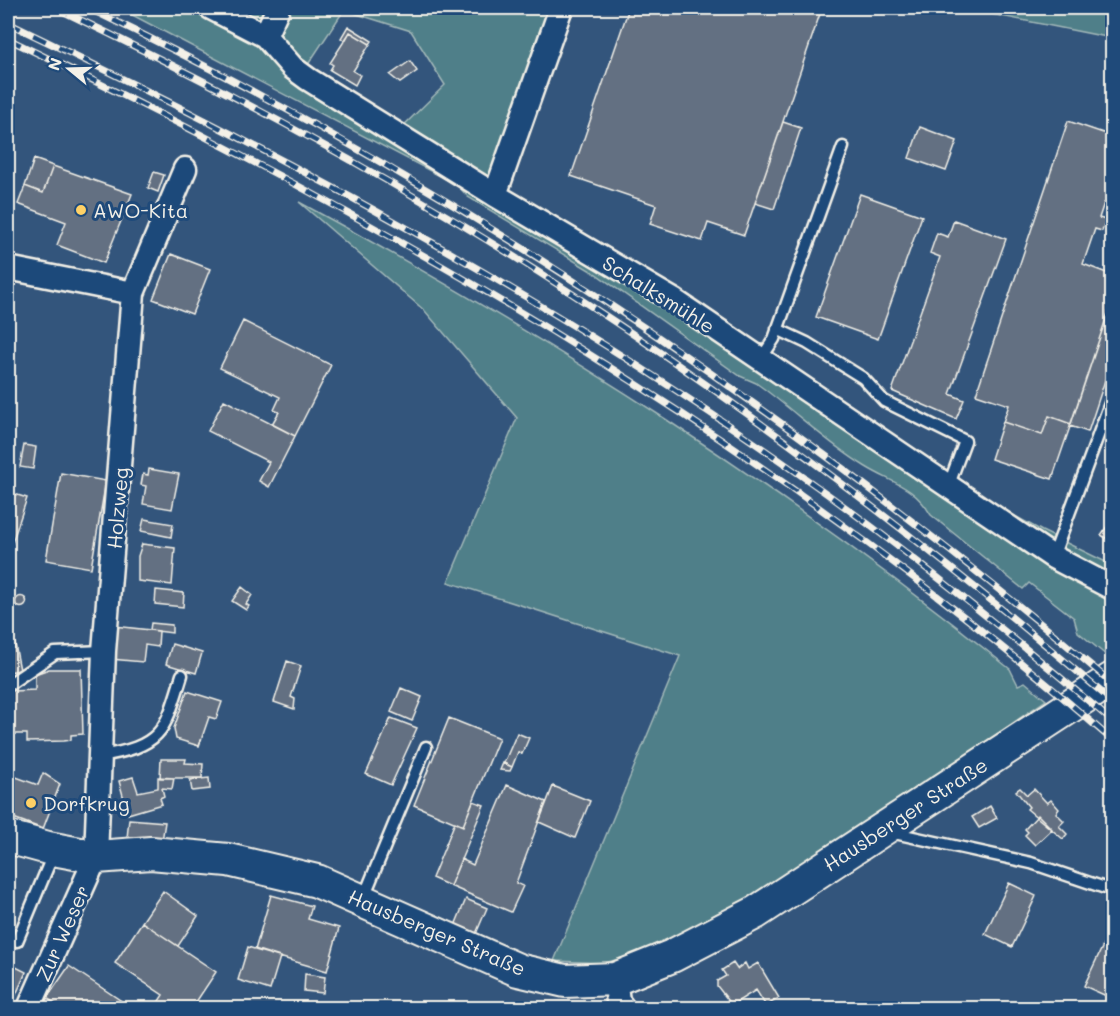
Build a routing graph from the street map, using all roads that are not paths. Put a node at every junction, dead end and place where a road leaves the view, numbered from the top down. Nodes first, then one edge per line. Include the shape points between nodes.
1 (211, 8) edge
2 (278, 8) edge
3 (561, 8) edge
4 (265, 36) junction
5 (843, 147) dead end
6 (185, 169) dead end
7 (495, 195) junction
8 (8, 268) edge
9 (132, 292) junction
10 (777, 329) junction
11 (761, 359) junction
12 (1113, 398) edge
13 (948, 487) junction
14 (1053, 557) junction
15 (1113, 588) edge
16 (104, 651) junction
17 (182, 675) dead end
18 (1113, 679) edge
19 (8, 685) edge
20 (426, 747) dead end
21 (100, 756) junction
22 (881, 830) junction
23 (8, 837) edge
24 (55, 849) junction
25 (96, 857) junction
26 (1105, 888) dead end
27 (363, 899) junction
28 (17, 941) dead end
29 (619, 994) edge
30 (29, 1008) edge

1 - 4 street
2 - 4 street
3 - 7 street
4 - 7 street, Schalksmühle via 308,79
5 - 10 lane
6 - 9 street, Holzweg
7 - 11 street, Schalksmühle via 675,302
8 - 9 street
9 - 16 street, Holzweg
10 - 11 lane
10 - 13 lane via 863,378 884,401 965,441
11 - 13 street, Schalksmühle
12 - 14 lane
13 - 14 street, Schalksmühle
14 - 15 street, Schalksmühle
16 - 19 lane via 55,653
16 - 21 street, Holzweg
17 - 21 lane via 166,726 153,738 124,752
18 - 22 main road, Hausberger Straße
20 - 27 lane
21 - 25 street, Holzweg
22 - 26 lane via 1030,863
22 - 29 main road, Hausberger Straße via 755,913 672,956
23 - 24 main road, Hausberger Straße
24 - 25 main road, Hausberger Straße
24 - 28 lane
25 - 27 main road, Hausberger Straße via 151,853 228,860 317,880
25 - 30 street, Zur Weser
27 - 29 main road, Hausberger Straße via 518,970

